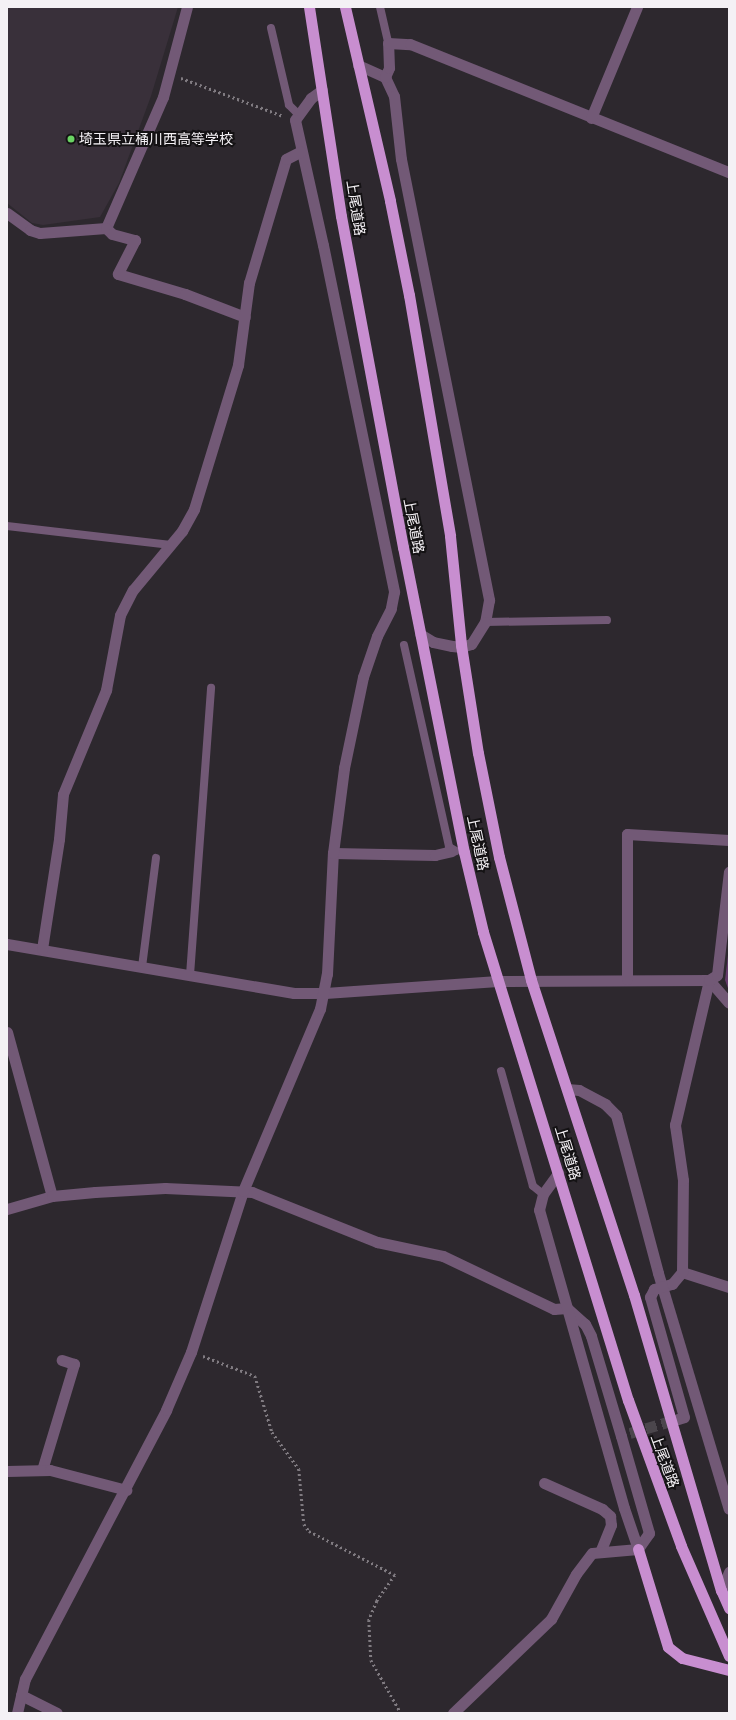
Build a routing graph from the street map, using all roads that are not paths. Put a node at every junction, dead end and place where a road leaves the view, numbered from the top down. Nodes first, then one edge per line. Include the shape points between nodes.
1 (187, 7) edge
2 (309, 7) edge
3 (345, 7) edge
4 (380, 7) edge
5 (636, 7) edge
6 (271, 28) dead end
7 (388, 43) junction
8 (358, 64) junction
9 (385, 77) junction
10 (322, 90) junction
11 (296, 117) junction
12 (592, 118) junction
13 (300, 152) junction
14 (729, 172) edge
15 (7, 213) edge
16 (106, 228) junction
17 (245, 317) junction
18 (7, 526) edge
19 (171, 545) junction
20 (607, 620) dead end
21 (485, 622) junction
22 (420, 634) junction
23 (404, 645) dead end
24 (461, 647) junction
25 (211, 688) dead end
26 (729, 840) edge
27 (458, 851) junction
28 (333, 853) junction
29 (156, 858) dead end
30 (729, 872) edge
31 (7, 944) edge
32 (42, 950) junction
33 (142, 966) junction
34 (190, 975) junction
35 (627, 979) junction
36 (531, 980) junction
37 (709, 980) junction
38 (498, 981) junction
39 (325, 993) junction
40 (729, 1003) edge
41 (7, 1032) edge
42 (501, 1071) dead end
43 (567, 1089) junction
44 (558, 1173) junction
45 (243, 1191) junction
46 (543, 1194) junction
47 (52, 1196) junction
48 (7, 1209) edge
49 (682, 1272) junction
50 (662, 1287) junction
51 (729, 1287) edge
52 (567, 1308) junction
53 (62, 1360) dead end
54 (678, 1419) dead end
55 (42, 1470) junction
56 (7, 1471) edge
57 (544, 1483) dead end
58 (126, 1490) junction
59 (729, 1509) edge
60 (638, 1549) junction
61 (600, 1552) junction
62 (729, 1572) edge
63 (721, 1590) junction
64 (729, 1608) edge
65 (729, 1656) edge
66 (729, 1670) edge
67 (21, 1695) junction
68 (17, 1713) edge
69 (57, 1713) edge
70 (453, 1713) edge

1 - 16 street via 163,97
2 - 10 highway, 上尾道路
3 - 8 highway, 上尾道路
4 - 7 lane
5 - 12 street
6 - 11 lane via 289,105
7 - 9 street via 389,68
7 - 12 street via 410,44
8 - 9 street
8 - 24 highway, 上尾道路 via 390,201 426,393 450,536
9 - 21 street via 394,96 401,159 489,600
10 - 11 street via 310,98
10 - 22 highway, 上尾道路 via 341,216
11 - 13 street
12 - 14 street
13 - 17 street via 286,159 249,284
13 - 28 street via 323,244 394,592 391,608 377,636 363,677 344,768
15 - 16 street via 30,230 40,233
16 - 17 street via 112,234 135,240 118,274 185,294
17 - 19 street via 238,365 206,475 194,509
18 - 19 lane
19 - 32 street via 133,590 120,615 106,690 63,794 59,839
20 - 21 lane
21 - 24 street via 471,644
22 - 24 street via 432,642
22 - 27 highway, 上尾道路
23 - 27 lane via 449,847
24 - 36 highway, 上尾道路 via 478,753 499,857
25 - 34 lane
26 - 35 street via 626,834
27 - 28 street via 434,855
27 - 38 highway, 上尾道路
28 - 39 street
29 - 33 lane
30 - 37 street via 717,975
31 - 32 street
32 - 33 street
33 - 34 street
34 - 39 street via 294,993
35 - 36 street
35 - 37 street
36 - 38 street
36 - 43 highway, 上尾道路
37 - 40 street
37 - 49 street via 675,1125 683,1180
38 - 39 street
38 - 44 highway, 上尾道路
39 - 45 street
41 - 47 street
42 - 46 lane via 533,1186
43 - 50 street via 579,1090 605,1104 616,1115
43 - 63 highway, 上尾道路 via 634,1294
44 - 46 street
44 - 65 highway, 上尾道路 via 652,1472 696,1584
45 - 47 street via 165,1188
45 - 52 street via 252,1192 377,1242 443,1256 554,1309
45 - 58 street via 191,1352 166,1410
46 - 52 street via 539,1210
47 - 48 street
49 - 50 street via 672,1284
49 - 51 street
50 - 54 street via 654,1289 650,1297 684,1418
50 - 59 street
52 - 60 street
52 - 60 street via 585,1324 591,1336 626,1434 649,1533
53 - 55 street via 74,1364
55 - 56 street
55 - 58 street
57 - 61 street via 602,1509 610,1516 611,1525
58 - 67 street via 26,1679
60 - 61 street
60 - 66 highway via 668,1647 682,1658
61 - 70 street via 592,1553 576,1574 551,1619
62 - 63 street
63 - 64 highway, 上尾道路
67 - 68 street
67 - 69 street

